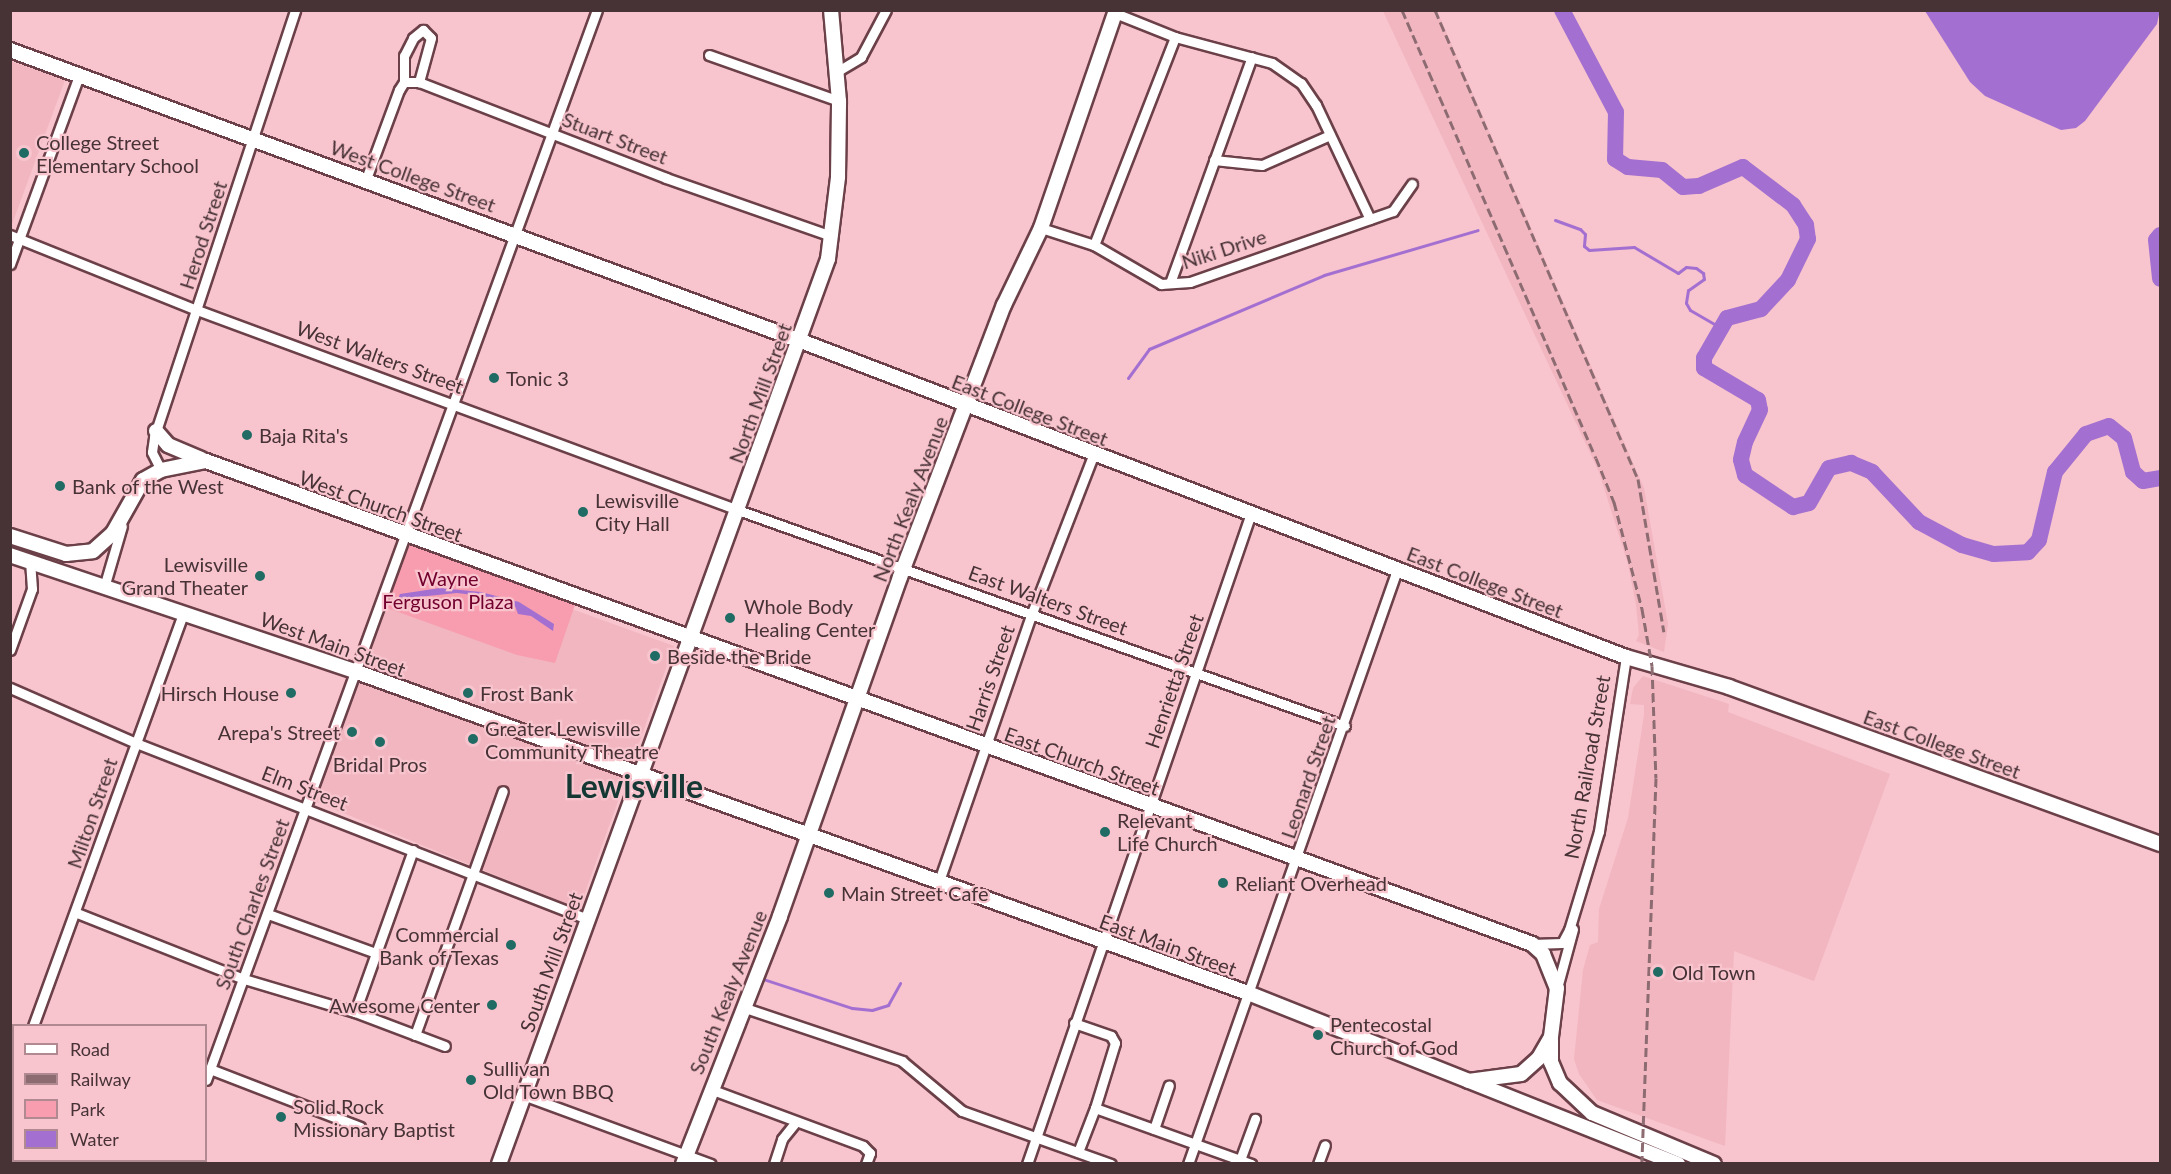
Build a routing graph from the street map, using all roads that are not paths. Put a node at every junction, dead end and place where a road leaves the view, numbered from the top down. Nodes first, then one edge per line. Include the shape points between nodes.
1 (295, 10) edge
2 (597, 10) edge
3 (831, 10) edge
4 (886, 10) edge
5 (1116, 11) edge
6 (1175, 37) junction
7 (10, 50) edge
8 (709, 55) dead end
9 (1252, 57) junction
10 (838, 71) junction
11 (79, 75) junction
12 (404, 82) junction
13 (419, 82) junction
14 (839, 101) junction
15 (552, 133) junction
16 (1330, 135) junction
17 (254, 138) junction
18 (1214, 160) junction
19 (366, 179) junction
20 (1413, 184) dead end
21 (1370, 219) junction
22 (1041, 228) junction
23 (513, 234) junction
24 (832, 236) junction
25 (15, 237) edge
26 (1094, 245) junction
27 (10, 264) edge
28 (1170, 283) junction
29 (197, 310) junction
30 (801, 341) junction
31 (454, 403) junction
32 (967, 406) junction
33 (156, 431) junction
34 (1094, 456) junction
35 (206, 461) junction
36 (161, 470) junction
37 (127, 507) junction
38 (738, 510) junction
39 (1250, 516) junction
40 (10, 536) edge
41 (404, 536) junction
42 (10, 555) edge
43 (30, 562) junction
44 (905, 567) junction
45 (1397, 570) junction
46 (105, 584) junction
47 (184, 612) junction
48 (1032, 613) junction
49 (688, 639) junction
50 (10, 650) edge
51 (1626, 657) junction
52 (354, 671) junction
53 (1196, 672) junction
54 (10, 687) edge
55 (857, 699) junction
56 (1345, 726) junction
57 (136, 743) junction
58 (985, 747) junction
59 (642, 774) junction
60 (502, 791) dead end
61 (1150, 806) junction
62 (306, 808) junction
63 (809, 835) junction
64 (2160, 844) edge
65 (413, 849) junction
66 (1298, 859) junction
67 (473, 873) junction
68 (939, 881) junction
69 (77, 913) junction
70 (268, 914) junction
71 (588, 918) junction
72 (1573, 918) junction
73 (1101, 942) junction
74 (1532, 944) junction
75 (376, 953) junction
76 (244, 979) junction
77 (1557, 988) junction
78 (1248, 993) junction
79 (742, 1007) junction
80 (355, 1012) junction
81 (1074, 1023) junction
82 (34, 1024) edge
83 (415, 1035) junction
84 (1551, 1037) junction
85 (445, 1046) dead end
86 (210, 1069) junction
87 (207, 1077) edge
88 (1468, 1081) junction
89 (1169, 1085) dead end
90 (710, 1089) junction
91 (523, 1095) junction
92 (1095, 1108) junction
93 (1255, 1119) dead end
94 (795, 1123) junction
95 (360, 1127) dead end
96 (1154, 1129) junction
97 (1036, 1137) junction
98 (1195, 1144) junction
99 (1675, 1144) junction
100 (1325, 1145) dead end
101 (1078, 1152) junction
102 (684, 1159) edge
103 (1240, 1160) junction
104 (1673, 1163) edge
105 (499, 1164) edge
106 (711, 1164) edge
107 (774, 1164) edge
108 (866, 1164) edge
109 (1027, 1164) edge
110 (1111, 1164) edge
111 (1188, 1164) edge
112 (1251, 1164) edge
113 (1318, 1164) edge
114 (1714, 1164) edge

1 - 17 street, Herod Street
2 - 15 street, South Charles Street
3 - 10 main road, North Mill Street
4 - 10 street via 861,57
5 - 6 street
5 - 22 main road, North Kealy Avenue
6 - 9 street
6 - 26 street
7 - 11 main road, West College Street
8 - 14 street
9 - 16 street via 1272,63 1301,83
9 - 18 street
10 - 14 main road, North Mill Street
11 - 17 main road, West College Street
11 - 25 street
12 - 13 street, Stuart Street
12 - 13 street via 404,56 413,38 423,30 430,38
12 - 19 street
13 - 15 street, Stuart Street
14 - 24 main road, North Mill Street
15 - 23 street, South Charles Street
15 - 24 street, Stuart Street
16 - 18 street via 1262,165
16 - 21 street
17 - 19 main road, West College Street
17 - 29 street, Herod Street
18 - 28 street
19 - 23 main road, West College Street
20 - 21 street, Niki Drive via 1394,211
21 - 28 street, Niki Drive via 1190,282
22 - 26 street, Niki Drive
22 - 32 main road, North Kealy Avenue via 1004,305
23 - 30 main road, West College Street
23 - 31 street, South Charles Street
24 - 30 main road, North Mill Street
25 - 27 street
25 - 29 street, West Walters Street
26 - 28 street, Niki Drive via 1138,273 1161,284
29 - 31 street, West Walters Street
29 - 33 street, Herod Street
30 - 32 main road, East College Street
30 - 38 main road, North Mill Street
31 - 38 street, West Walters Street
31 - 41 street, South Charles Street
32 - 34 main road, East College Street
32 - 44 main road, North Kealy Avenue
33 - 35 main road, West Church Street via 168,445
33 - 36 street, Herod Street via 152,452
34 - 39 main road, East College Street
34 - 48 street, Harris Street
35 - 36 main road
35 - 41 main road, West Church Street
36 - 37 main road via 143,480
37 - 40 main road via 113,533 93,551 66,554
37 - 46 street
38 - 44 street, East Walters Street
38 - 49 main road, North Mill Street
39 - 45 main road, East College Street
39 - 53 street, Henrietta Street
41 - 49 main road, West Church Street
41 - 52 street, South Charles Street
42 - 43 main road, West Main Street
43 - 46 main road, West Main Street
43 - 50 street via 32,589
44 - 48 street, East Walters Street
44 - 55 main road, North Kealy Avenue
45 - 51 main road, East College Street
45 - 56 street, Leonard Street
46 - 47 main road, West Main Street
47 - 52 main road, West Main Street
47 - 57 street, Milton Street
48 - 53 street, East Walters Street
48 - 58 street, Harris Street
49 - 55 main road, East Church Street
49 - 59 main road, North Mill Street
51 - 64 main road, East College Street via 1738,690
51 - 72 street, North Railroad Street via 1599,831
52 - 59 main road, West Main Street
52 - 62 street, South Charles Street
53 - 56 street, East Walters Street
53 - 61 street, Henrietta Street
54 - 57 street, Elm Street
55 - 58 main road, East Church Street
55 - 63 main road, North Kealy Avenue
56 - 66 street, Leonard Street
57 - 62 street, Elm Street
57 - 69 street, Milton Street
58 - 61 main road, East Church Street
58 - 68 street, Harris Street
59 - 63 main road, East Main Street
59 - 71 main road, South Mill Street
60 - 67 street
61 - 66 main road, East Church Street
61 - 73 street, Henrietta Street
62 - 65 street, Elm Street
62 - 70 street, South Charles Street
63 - 68 main road, East Main Street
63 - 79 main road, South Kealy Avenue
65 - 67 street, Elm Street
65 - 75 street
66 - 74 main road, East Church Street
66 - 78 street, Leonard Street
67 - 71 street, Elm Street
67 - 83 street
68 - 73 main road, East Main Street
69 - 76 street
69 - 82 street, Milton Street
70 - 75 street
70 - 76 street, South Charles Street
71 - 91 main road, South Mill Street
72 - 74 street, North Railroad Street via 1562,943
72 - 77 street, North Railroad Street via 1564,973
73 - 78 main road, East Main Street
73 - 81 street, Henrietta Street
74 - 77 main road via 1542,954
75 - 80 street
76 - 80 street
76 - 86 street, South Charles Street
77 - 84 main road, North Railroad Street
78 - 88 main road, East Main Street
78 - 98 street, Leonard Street
79 - 90 main road, South Kealy Avenue
79 - 97 street via 902,1061 962,1111
80 - 83 street
81 - 92 street via 1110,1036 1115,1043
81 - 97 street, Henrietta Street
83 - 85 street
84 - 88 main road, North Railroad Street via 1539,1058 1521,1074
84 - 99 main road via 1551,1062 1560,1083 1573,1098 1592,1113
86 - 87 street, South Charles Street
86 - 95 street
88 - 104 main road, East Main Street
89 - 96 street
90 - 94 street via 769,1108
90 - 102 main road, South Kealy Avenue
91 - 102 street
91 - 105 main road, South Mill Street
92 - 96 street
92 - 101 street
93 - 103 street
94 - 107 street via 782,1139
94 - 108 street via 863,1146 870,1153
96 - 98 street
97 - 101 street
97 - 109 street, Henrietta Street
98 - 103 street
98 - 111 street, Leonard Street
99 - 104 main road
99 - 114 main road
100 - 113 street
101 - 110 street
102 - 106 street
103 - 112 street

